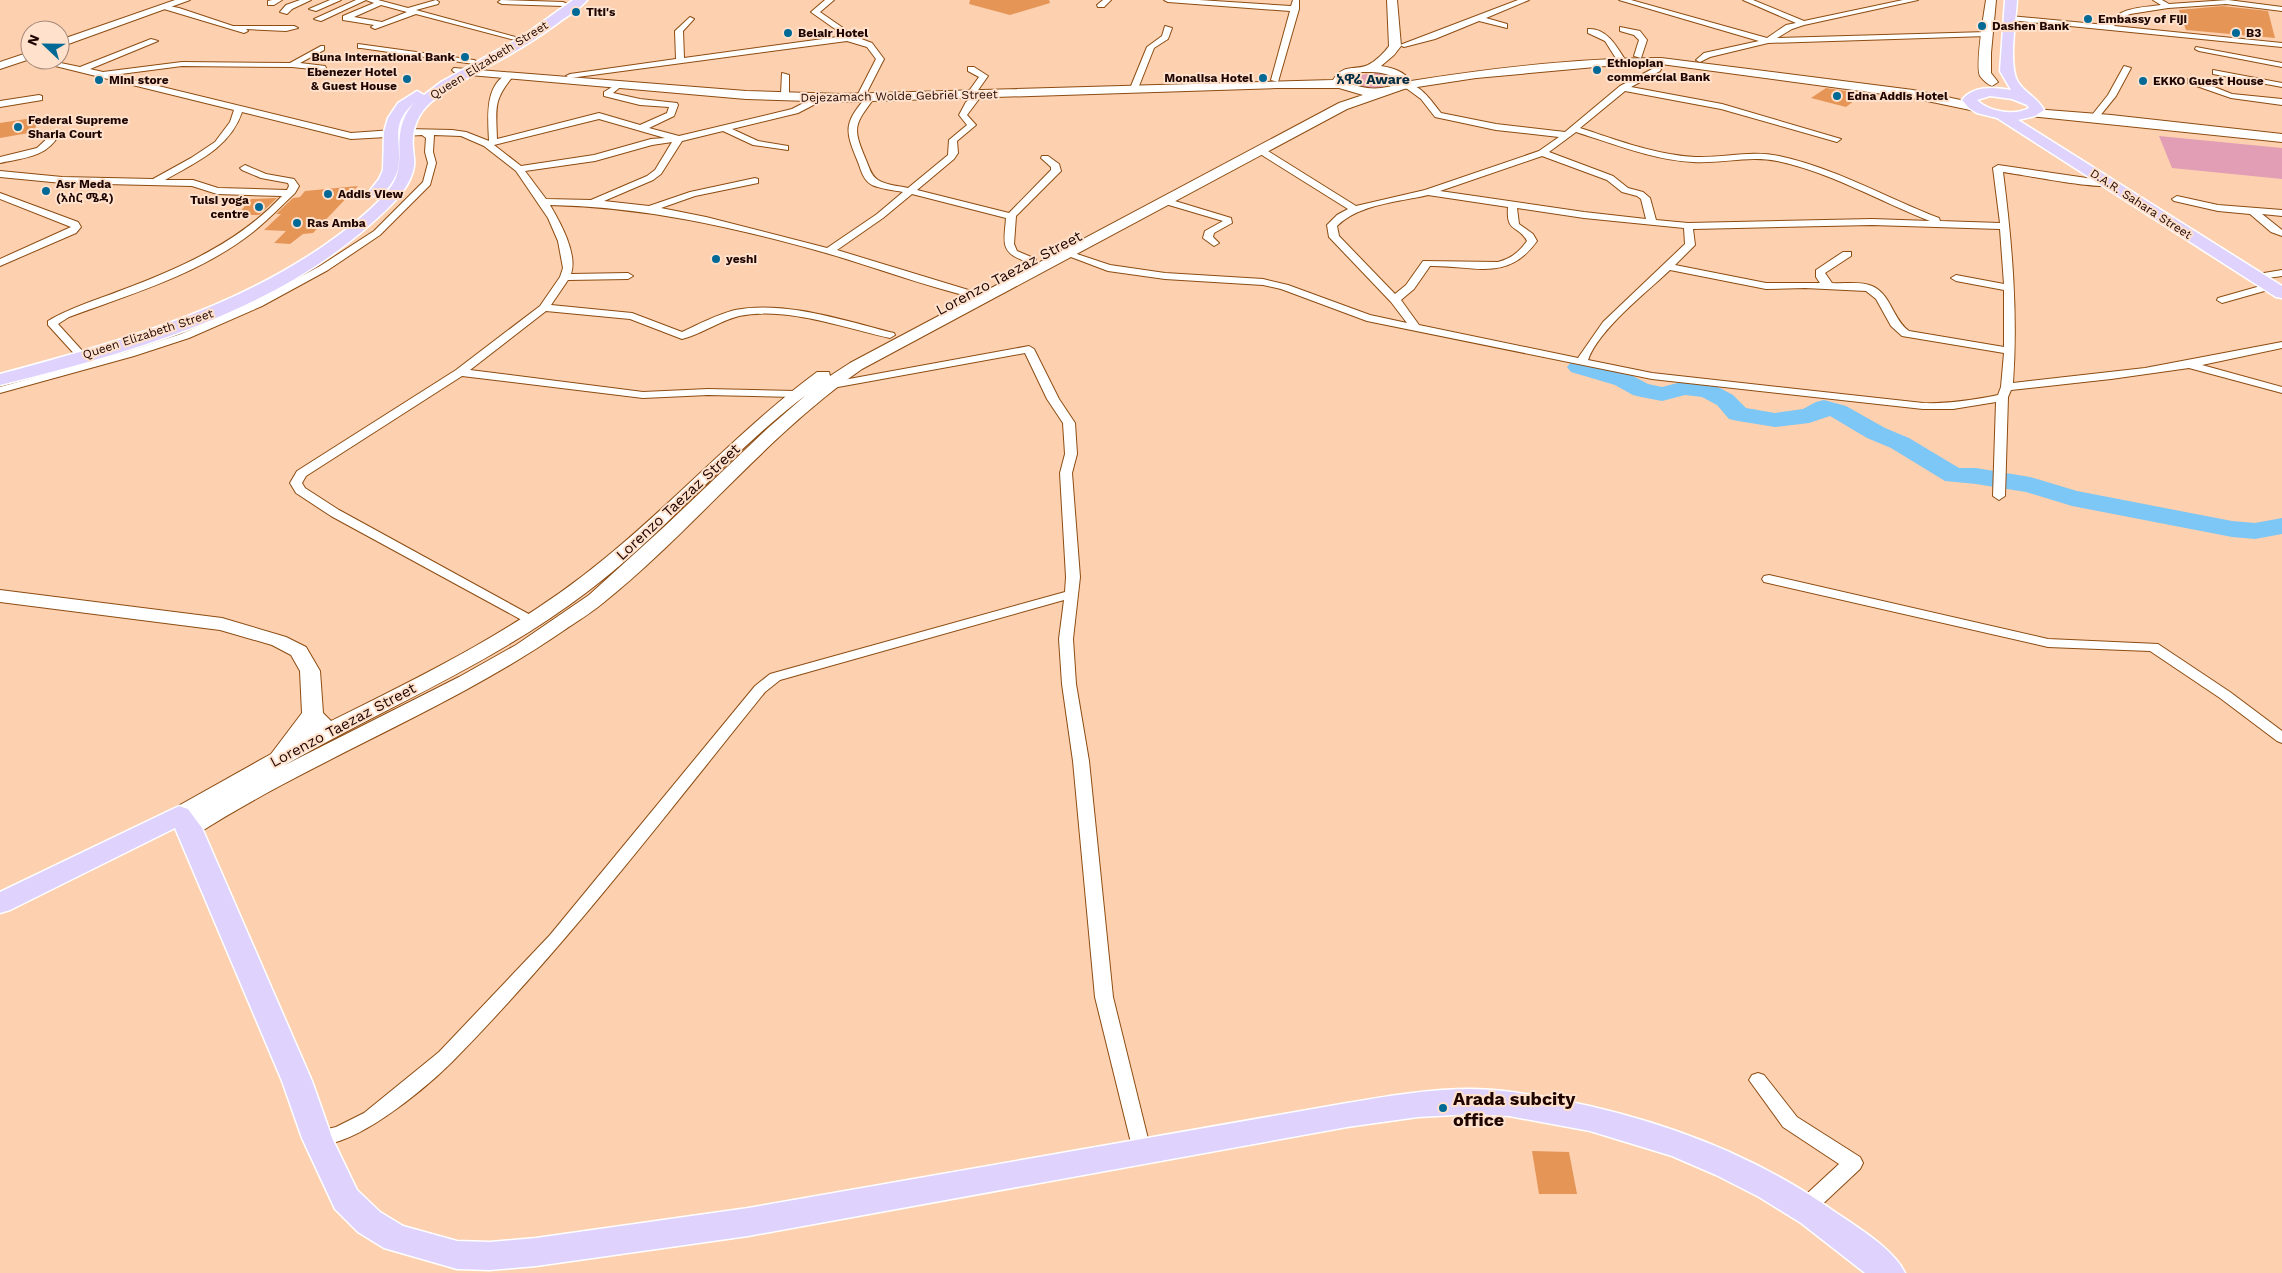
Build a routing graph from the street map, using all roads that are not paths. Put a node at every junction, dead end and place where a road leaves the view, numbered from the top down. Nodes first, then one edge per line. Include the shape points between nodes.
1 (185, 0) edge
2 (307, 0) edge
3 (336, 0) edge
4 (362, 0) edge
5 (369, 0) edge
6 (403, 0) edge
7 (581, 0) edge
8 (830, 0) edge
9 (1168, 0) edge
10 (1392, 0) edge
11 (1402, 0) edge
12 (1525, 0) edge
13 (1623, 0) edge
14 (1747, 0) edge
15 (1914, 0) edge
16 (1991, 0) edge
17 (1999, 0) edge
18 (2011, 0) edge
19 (2157, 0) edge
20 (435, 2) dead end
21 (502, 2) dead end
22 (566, 2) edge
23 (2244, 2) edge
24 (380, 3) junction
25 (1296, 4) edge
26 (389, 5) junction
27 (167, 6) junction
28 (2168, 6) junction
29 (313, 9) dead end
30 (2282, 9) edge
31 (412, 11) junction
32 (284, 12) dead end
33 (1477, 18) junction
34 (2010, 18) junction
35 (318, 19) dead end
36 (465, 19) dead end
37 (690, 19) dead end
38 (456, 23) junction
39 (1803, 23) junction
40 (383, 24) junction
41 (1504, 26) dead end
42 (2110, 27) junction
43 (232, 28) junction
44 (294, 28) dead end
45 (1168, 28) dead end
46 (1623, 29) dead end
47 (368, 30) dead end
48 (1591, 30) dead end
49 (244, 31) dead end
50 (1987, 34) junction
51 (515, 38) junction
52 (853, 38) junction
53 (70, 40) edge
54 (154, 41) dead end
55 (1768, 41) junction
56 (1404, 45) junction
57 (2282, 45) edge
58 (361, 46) dead end
59 (321, 48) dead end
60 (2199, 49) dead end
61 (1638, 56) junction
62 (1620, 58) junction
63 (20, 60) edge
64 (680, 60) junction
65 (1700, 60) junction
66 (1661, 61) junction
67 (292, 65) junction
68 (0, 66) edge
69 (2282, 66) edge
70 (70, 67) edge
71 (470, 67) junction
72 (322, 68) dead end
73 (971, 68) dead end
74 (1370, 68) junction
75 (2127, 68) dead end
76 (81, 70) junction
77 (2216, 72) dead end
78 (100, 74) junction
79 (510, 75) junction
80 (784, 75) dead end
81 (570, 76) junction
82 (1275, 80) junction
83 (1402, 80) junction
84 (2191, 81) dead end
85 (1344, 82) junction
86 (1992, 82) junction
87 (620, 84) junction
88 (2282, 85) edge
89 (1135, 86) junction
90 (1622, 88) junction
91 (1379, 92) junction
92 (976, 93) junction
93 (785, 94) junction
94 (866, 95) junction
95 (39, 98) dead end
96 (820, 98) junction
97 (1976, 98) junction
98 (2282, 102) edge
99 (0, 104) edge
100 (2030, 107) junction
101 (238, 108) junction
102 (2001, 115) junction
103 (2096, 115) junction
104 (2110, 119) junction
105 (643, 127) junction
106 (723, 128) junction
107 (399, 132) junction
108 (1570, 132) junction
109 (55, 134) dead end
110 (426, 134) junction
111 (2282, 138) edge
112 (679, 139) junction
113 (1837, 139) dead end
114 (490, 143) junction
115 (785, 148) dead end
116 (1260, 150) junction
117 (1542, 153) junction
118 (1046, 158) dead end
119 (0, 160) edge
120 (245, 168) dead end
121 (519, 169) junction
122 (0, 174) edge
123 (156, 181) junction
124 (755, 181) dead end
125 (2111, 184) junction
126 (912, 191) junction
127 (1428, 192) junction
128 (290, 193) junction
129 (0, 196) edge
130 (2178, 199) dead end
131 (1165, 201) junction
132 (543, 202) junction
133 (593, 203) junction
134 (1513, 205) junction
135 (650, 209) junction
136 (1355, 209) junction
137 (2252, 211) junction
138 (2282, 214) edge
139 (1011, 216) junction
140 (1652, 222) junction
141 (1947, 223) junction
142 (1688, 226) junction
143 (2004, 226) junction
144 (1097, 232) junction
145 (2282, 233) edge
146 (1214, 243) dead end
147 (830, 251) junction
148 (1068, 254) junction
149 (1847, 254) dead end
150 (1032, 261) junction
151 (0, 263) edge
152 (1666, 266) junction
153 (628, 276) dead end
154 (565, 277) junction
155 (1956, 278) dead end
156 (2277, 282) edge
157 (1828, 286) junction
158 (2010, 288) junction
159 (971, 294) junction
160 (1395, 300) junction
161 (2222, 300) dead end
162 (544, 308) junction
163 (1415, 327) junction
164 (890, 335) junction
165 (2282, 345) edge
166 (2011, 351) junction
167 (79, 353) junction
168 (1582, 362) junction
169 (2190, 366) junction
170 (0, 370) edge
171 (460, 372) junction
172 (0, 380) edge
173 (827, 386) junction
174 (0, 390) edge
175 (2282, 390) edge
176 (2004, 392) junction
177 (796, 394) junction
178 (1999, 485) dead end
179 (1769, 579) dead end
180 (1070, 594) junction
181 (0, 596) edge
182 (531, 621) junction
183 (313, 714) junction
184 (329, 732) junction
185 (2282, 738) edge
186 (277, 759) junction
187 (184, 822) junction
188 (0, 903) edge
189 (1758, 1080) dead end
190 (317, 1138) junction
191 (1142, 1151) junction
192 (1806, 1207) junction
193 (1889, 1273) edge

1 - 27 main road
2 - 32 street
3 - 29 street
4 - 35 street
5 - 24 street
6 - 26 street
7 - 71 main road, Queen Elizabeth Street via 515,46
8 - 52 street via 814,12
9 - 25 street
10 - 74 main road via 1395,46
11 - 56 main road
12 - 33 street
13 - 55 street
14 - 39 street
15 - 39 street
16 - 50 main road
17 - 86 main road
18 - 34 main road, D.A.R. Sahara Street
19 - 28 street
20 - 31 street
21 - 22 street
22 - 51 main road, Queen Elizabeth Street
23 - 28 street
23 - 30 street
24 - 26 street
24 - 40 street via 346,18
25 - 82 street
26 - 31 street
27 - 43 street
27 - 53 main road
28 - 42 street via 2128,12 2118,16
31 - 38 street
31 - 40 street
33 - 41 street
33 - 56 street
34 - 42 street
34 - 100 main road, D.A.R. Sahara Street via 2007,71 2009,79
36 - 38 street
37 - 64 street via 679,30
38 - 51 street
39 - 55 street via 1789,27
40 - 47 street
42 - 57 street
43 - 44 street
43 - 49 street
45 - 89 street via 1165,37 1151,47
46 - 61 street via 1637,33 1643,40
48 - 62 street via 1608,39
50 - 55 street
50 - 86 main road via 1985,74
51 - 71 main road, Queen Elizabeth Street
52 - 64 street
52 - 94 street via 870,45 880,59
54 - 76 street
55 - 65 street via 1707,55
56 - 83 main road
58 - 71 street
59 - 67 street
60 - 69 street
61 - 62 main road
61 - 65 main road
62 - 83 main road
63 - 68 main road
64 - 81 street
65 - 97 main road
66 - 83 main road
66 - 90 street via 1657,69
66 - 97 main road via 1913,94
67 - 72 street
67 - 78 street via 182,64
70 - 76 street
71 - 79 main road, Dejezamach Wolde Gebriel Street
71 - 81 main road, Dejezamach Wolde Gebriel Street
71 - 107 main road, Queen Elizabeth Street via 411,98 393,119
73 - 92 street via 984,76
74 - 83 main road
74 - 85 main road
75 - 103 street via 2112,96
76 - 78 street
77 - 88 street
78 - 101 street
79 - 87 main road, Dejezamach Wolde Gebriel Street
79 - 114 street via 493,95
80 - 93 street
81 - 93 main road, Dejezamach Wolde Gebriel Street
82 - 85 main road, Dejezamach Wolde Gebriel Street
82 - 89 main road, Dejezamach Wolde Gebriel Street
83 - 91 main road
83 - 108 street via 1424,97 1438,115 1496,127
84 - 98 street via 2231,96
85 - 91 main road
85 - 92 main road, Dejezamach Wolde Gebriel Street
85 - 144 main road, Lorenzo Taezaz Street via 1325,104
86 - 97 main road
87 - 96 main road, Dejezamach Wolde Gebriel Street
87 - 105 street via 607,94 640,102 674,105 670,114
89 - 92 main road, Dejezamach Wolde Gebriel Street
90 - 108 street
90 - 113 street via 1722,107
91 - 116 main road, Lorenzo Taezaz Street via 1343,106
92 - 94 main road, Dejezamach Wolde Gebriel Street
92 - 126 street via 963,115 972,125 952,140 954,153
93 - 94 main road, Dejezamach Wolde Gebriel Street
94 - 96 main road, Dejezamach Wolde Gebriel Street
94 - 126 street via 853,124 853,142 869,178 876,183
95 - 99 street
96 - 106 street via 795,110
97 - 100 main road via 2000,93
97 - 102 main road
100 - 102 main road
100 - 103 main road
100 - 104 main road
100 - 156 main road, D.A.R. Sahara Street via 2039,130
101 - 107 street via 350,136
101 - 123 street via 231,131 219,143
102 - 125 main road, D.A.R. Sahara Street
103 - 104 main road
104 - 111 main road
105 - 112 street
105 - 114 street via 599,116
106 - 112 street
106 - 115 street via 756,143
107 - 110 street
107 - 167 main road, Queen Elizabeth Street via 405,144 407,164 401,184 338,244 279,280 217,311
108 - 117 street
108 - 141 street via 1685,159 1780,159
109 - 119 street via 52,142 42,148
110 - 114 street via 463,134
110 - 174 street via 431,137 429,152 432,163 427,183 377,233 324,268 250,308 185,336
112 - 121 street via 651,142 595,158
112 - 133 street via 658,172 650,178
114 - 121 street
116 - 131 main road, Lorenzo Taezaz Street
116 - 136 street
117 - 127 street
117 - 140 street via 1610,178 1625,190 1640,194 1645,198
118 - 139 street via 1056,166 1056,171
120 - 128 street via 264,176 291,181 294,186
121 - 132 street
122 - 123 street via 62,180
123 - 128 street via 193,183 218,191
124 - 135 street via 693,194
125 - 143 street via 1998,168
125 - 156 main road, D.A.R. Sahara Street via 2196,240
126 - 139 street
126 - 147 street
127 - 134 street
127 - 136 street
128 - 167 street via 250,231 207,259 65,314 52,323
129 - 151 street via 76,227 40,247
130 - 137 street
131 - 144 main road, Lorenzo Taezaz Street
131 - 146 street via 1228,220 1210,232 1208,238
132 - 133 street
132 - 154 street via 563,241 568,268
133 - 135 street
134 - 140 street
134 - 160 street via 1512,222 1532,241 1529,248 1513,261 1484,267 1427,263 1410,287
135 - 147 street
136 - 160 street via 1332,225 1334,237
137 - 138 street
137 - 145 street
139 - 150 street via 1010,244 1013,253
140 - 142 street
141 - 142 street
141 - 143 street
142 - 152 street via 1690,245
143 - 158 street
144 - 148 main road, Lorenzo Taezaz Street
144 - 150 main road, Lorenzo Taezaz Street
147 - 159 street
148 - 163 street via 1108,268 1165,276 1263,282 1350,313
148 - 173 main road, Lorenzo Taezaz Street via 890,347
149 - 157 street via 1820,272
150 - 159 main road, Lorenzo Taezaz Street
152 - 157 street via 1766,286
152 - 168 street via 1607,324
153 - 154 street
154 - 162 street
155 - 158 street
156 - 161 street
157 - 166 street via 1876,291 1897,330 1906,334
158 - 166 street
159 - 164 main road, Lorenzo Taezaz Street
160 - 163 street
162 - 164 street via 632,316 682,336 726,317 760,310
162 - 171 street
163 - 168 street
164 - 177 main road, Lorenzo Taezaz Street
165 - 169 street
166 - 176 street
167 - 170 main road, Queen Elizabeth Street
167 - 172 main road, Queen Elizabeth Street
168 - 176 street via 1727,386 1923,406 1946,407
169 - 175 street
169 - 176 street
171 - 177 street via 643,395
171 - 182 street via 301,474 296,483 300,490 334,514
173 - 180 street via 1029,349 1053,399 1069,422 1071,454 1066,473 1073,577
173 - 187 main road, Lorenzo Taezaz Street via 596,599 523,649 466,682
176 - 178 street
177 - 182 main road, Lorenzo Taezaz Street via 605,570
179 - 185 street via 2048,643 2153,647
180 - 190 street via 775,677 760,689 556,939 445,1057 371,1118 339,1134
180 - 191 street via 1066,639 1069,684 1081,761 1104,997
181 - 183 main road via 222,624 279,641 299,651 310,670
182 - 184 main road, Lorenzo Taezaz Street via 435,677
183 - 184 main road
183 - 186 main road
184 - 186 main road, Lorenzo Taezaz Street
186 - 187 main road, Lorenzo Taezaz Street
187 - 188 main road, Lorenzo Taezaz Street
187 - 190 main road via 297,1081
189 - 192 street via 1790,1122 1853,1163
190 - 191 main road via 346,1199 368,1222 395,1238 419,1245 457,1255 490,1256 748,1222
191 - 192 main road via 1428,1103 1490,1102 1580,1115 1656,1135 1757,1179
192 - 193 main road via 1863,1249

